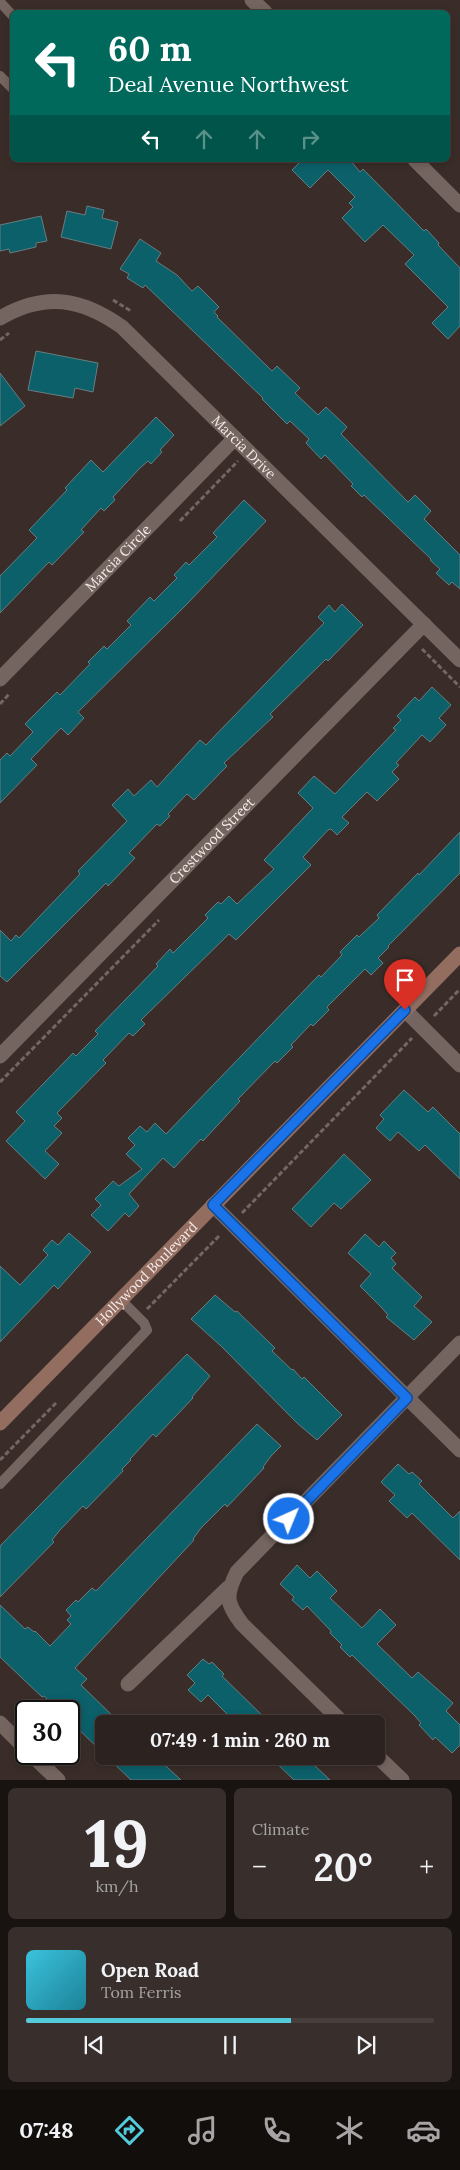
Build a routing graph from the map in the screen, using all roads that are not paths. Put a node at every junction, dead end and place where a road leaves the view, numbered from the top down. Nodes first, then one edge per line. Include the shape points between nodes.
1 (252, 0) edge
2 (0, 2) edge
3 (262, 10) edge
4 (10, 13) edge
5 (0, 76) edge
6 (10, 86) edge
7 (417, 162) edge
8 (460, 205) edge
9 (0, 318) edge
10 (230, 443) junction
11 (419, 630) junction
12 (460, 660) edge
13 (0, 679) edge
14 (460, 954) edge
15 (405, 1010) junction
16 (0, 1056) edge
17 (460, 1065) edge
18 (213, 1205) junction
19 (121, 1300) junction
20 (460, 1344) edge
21 (407, 1398) junction
22 (0, 1423) edge
23 (460, 1450) edge
24 (0, 1484) edge
25 (228, 1588) junction
26 (128, 1684) dead end
27 (335, 1715) edge
28 (0, 1723) edge
29 (15, 1738) edge
30 (385, 1764) edge
31 (43, 1765) edge
32 (58, 1780) edge
33 (402, 1780) edge

1 - 3 street
2 - 4 lane
5 - 6 lane
7 - 8 street
9 - 10 street, Marcia Drive via 30,305 50,301 70,303 102,313 122,328
10 - 11 street, Marcia Drive
10 - 13 street, Marcia Circle
11 - 12 street, Marcia Drive
11 - 16 street, Crestwood Street
14 - 15 street, Hollywood Boulevard
15 - 17 street
15 - 18 street, Hollywood Boulevard
18 - 19 street, Hollywood Boulevard
18 - 21 street
19 - 22 street, Hollywood Boulevard
19 - 24 lane via 144,1322 147,1330
20 - 21 street
21 - 23 street
21 - 25 street via 237,1572
25 - 26 street
25 - 27 street via 231,1610 242,1624
28 - 29 street
30 - 33 street
31 - 32 street

